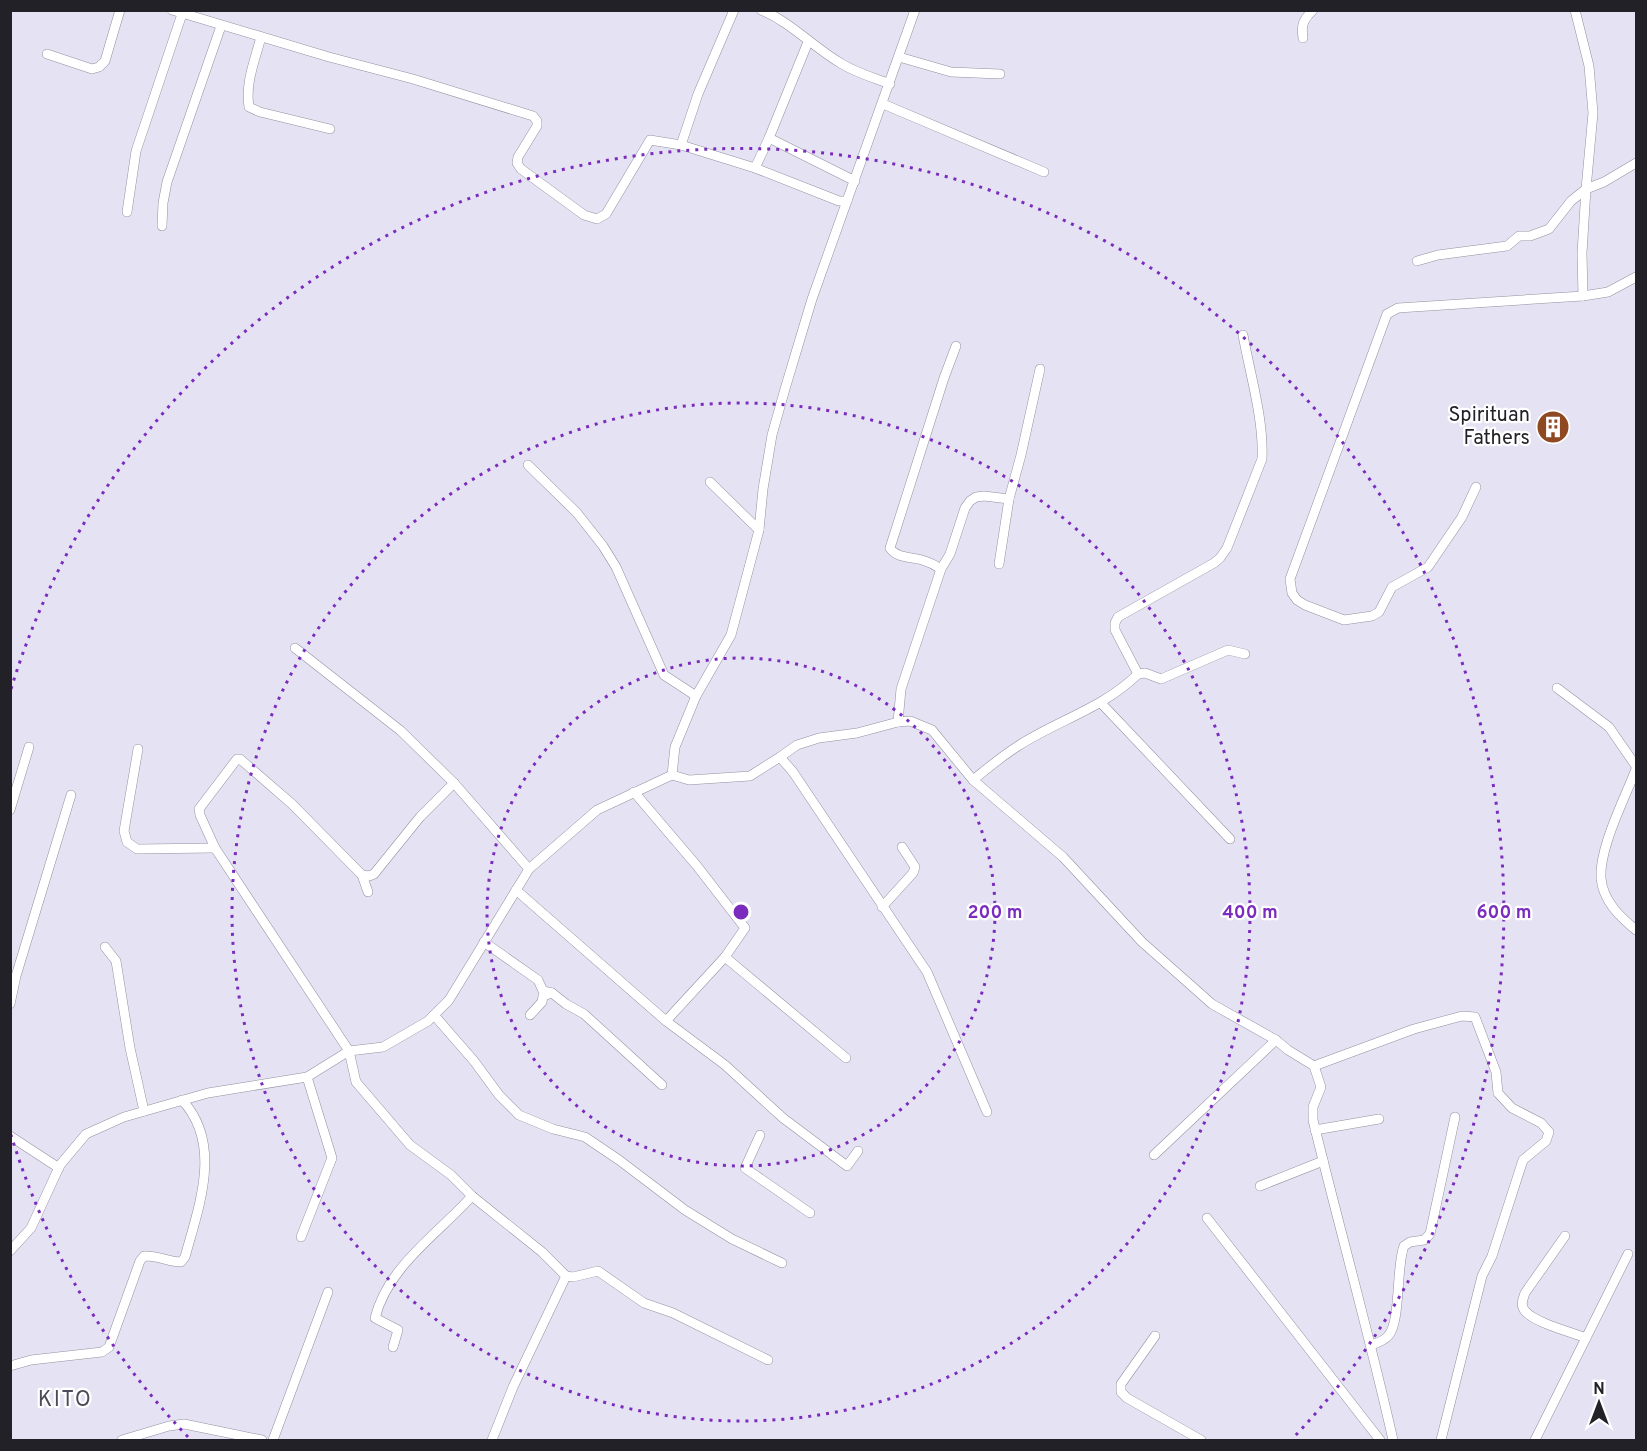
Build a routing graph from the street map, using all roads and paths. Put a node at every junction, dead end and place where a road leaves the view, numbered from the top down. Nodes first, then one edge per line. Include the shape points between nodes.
1 (120, 10) edge
2 (172, 10) edge
3 (734, 10) edge
4 (760, 10) edge
5 (915, 10) edge
6 (1313, 10) edge
7 (1575, 10) edge
8 (770, 12) edge
9 (182, 14) junction
10 (221, 26) junction
11 (261, 37) junction
12 (1303, 38) dead end
13 (808, 42) junction
14 (46, 54) dead end
15 (899, 57) junction
16 (1000, 74) dead end
17 (890, 84) junction
18 (883, 104) junction
19 (330, 129) dead end
20 (769, 138) junction
21 (681, 145) junction
22 (1636, 163) edge
23 (755, 168) junction
24 (1044, 172) dead end
25 (855, 181) junction
26 (1586, 189) junction
27 (847, 201) junction
28 (127, 212) dead end
29 (162, 226) dead end
30 (1417, 261) dead end
31 (1636, 277) edge
32 (1583, 297) junction
33 (1243, 335) dead end
34 (956, 346) dead end
35 (1040, 369) dead end
36 (528, 465) dead end
37 (710, 482) dead end
38 (1476, 487) dead end
39 (1009, 499) junction
40 (759, 530) junction
41 (999, 564) dead end
42 (941, 569) junction
43 (295, 648) dead end
44 (1245, 654) dead end
45 (1138, 674) junction
46 (1557, 688) dead end
47 (696, 696) junction
48 (1101, 703) junction
49 (898, 722) junction
50 (29, 747) dead end
51 (138, 749) dead end
52 (780, 757) junction
53 (1636, 768) edge
54 (672, 775) junction
55 (973, 780) junction
56 (454, 783) junction
57 (634, 792) junction
58 (71, 795) dead end
59 (10, 810) edge
60 (1230, 839) dead end
61 (902, 847) dead end
62 (215, 848) junction
63 (529, 869) junction
64 (362, 875) junction
65 (516, 890) junction
66 (368, 892) dead end
67 (882, 907) junction
68 (1636, 930) edge
69 (484, 942) junction
70 (105, 947) dead end
71 (726, 957) junction
72 (552, 993) junction
73 (10, 1004) edge
74 (434, 1015) junction
75 (530, 1015) dead end
76 (666, 1022) junction
77 (1276, 1040) junction
78 (349, 1051) junction
79 (846, 1058) dead end
80 (1314, 1066) junction
81 (307, 1077) junction
82 (662, 1085) dead end
83 (182, 1100) junction
84 (144, 1111) junction
85 (987, 1112) dead end
86 (1455, 1117) dead end
87 (1379, 1119) dead end
88 (1316, 1130) junction
89 (760, 1135) dead end
90 (10, 1137) edge
91 (858, 1151) dead end
92 (1154, 1155) dead end
93 (1323, 1161) junction
94 (59, 1168) junction
95 (1260, 1186) dead end
96 (472, 1196) junction
97 (810, 1213) dead end
98 (1207, 1218) dead end
99 (1565, 1236) dead end
100 (302, 1237) dead end
101 (10, 1251) edge
102 (1628, 1254) dead end
103 (782, 1263) dead end
104 (566, 1276) junction
105 (327, 1292) dead end
106 (1155, 1336) dead end
107 (1586, 1338) junction
108 (1371, 1345) junction
109 (393, 1347) dead end
110 (768, 1360) dead end
111 (10, 1366) edge
112 (1197, 1439) edge
113 (122, 1440) edge
114 (262, 1440) edge
115 (273, 1440) edge
116 (492, 1440) edge
117 (1380, 1440) edge
118 (1393, 1440) edge
119 (1441, 1440) edge
120 (1535, 1440) edge

1 - 14 street via 105,61 99,67
2 - 9 street
3 - 21 street
4 - 8 street
5 - 15 street
6 - 12 street via 1301,27
7 - 26 street via 1589,66 1593,113
8 - 13 street
9 - 10 street
9 - 28 street via 136,151
10 - 11 street
10 - 29 street via 167,182
11 - 19 street via 249,81 249,107
11 - 21 street via 533,116 537,126 517,163 590,218 606,214 650,140
13 - 17 street via 842,64
13 - 20 street
15 - 16 street via 951,72
15 - 17 street
17 - 18 street
18 - 24 street
18 - 25 street
20 - 23 street
20 - 25 street
21 - 23 street
22 - 26 street
23 - 27 street
25 - 27 street
26 - 30 street via 1549,229 1519,236 1507,246
26 - 32 street
27 - 40 street via 812,299 772,435
31 - 32 street via 1608,292
32 - 38 street via 1398,308 1388,314 1290,579 1292,594 1305,605 1344,620 1379,612 1392,587 1428,567 1462,517
33 - 45 street via 1262,459 1220,558 1118,617 1115,630
34 - 42 street via 890,548 898,555 924,560
35 - 39 street
36 - 47 street via 577,513 607,553 664,675
37 - 40 street
39 - 41 street
39 - 42 street via 984,496 970,501
40 - 47 street via 731,635
42 - 49 street via 901,689
43 - 56 street via 401,731
44 - 45 street via 1228,650 1161,679
45 - 48 street
46 - 53 street via 1608,727
47 - 54 street via 675,747
48 - 55 street via 1018,746
48 - 60 street
49 - 52 street via 857,734 819,738 797,745
49 - 55 street via 910,721 932,730
50 - 59 street
51 - 62 street via 124,831 127,843 137,849
52 - 54 street via 750,776 689,780
52 - 67 street via 794,772
53 - 68 street via 1605,849 1601,878 1610,904
54 - 57 street
55 - 77 street via 1063,857 1142,942 1212,1004
56 - 63 street
56 - 64 street via 374,874
57 - 63 street via 597,810
57 - 71 street via 745,928
58 - 73 street
61 - 67 street via 915,867 913,873
62 - 64 street via 199,809 240,759 292,804
62 - 78 street
63 - 65 street
64 - 66 street
65 - 69 street
65 - 76 street
67 - 85 street via 927,972
69 - 72 street via 538,980 543,991
69 - 74 street via 449,1000
70 - 84 street via 117,961
71 - 76 street
71 - 79 street
72 - 75 street via 543,996
72 - 82 street via 584,1014
74 - 78 street via 383,1047
74 - 103 street via 519,1115 585,1137 685,1210
76 - 91 street via 725,1065 783,1118 847,1166
77 - 80 street
77 - 92 street
78 - 81 street
78 - 96 street via 356,1082 410,1144
80 - 88 street via 1322,1087 1313,1107
80 - 119 street via 1414,1029 1462,1016 1475,1017 1496,1072 1498,1094 1549,1132 1546,1141 1523,1160 1482,1276
81 - 83 street
81 - 100 street via 332,1158
83 - 84 street
83 - 111 street via 200,1125 205,1162 185,1257 174,1262 144,1256 109,1347 102,1352
84 - 94 street via 86,1134
86 - 108 street via 1430,1234 1404,1246 1391,1331 1387,1338
87 - 88 street
88 - 93 street
89 - 97 street via 745,1168
90 - 94 street
93 - 95 street
93 - 108 street
94 - 101 street via 31,1228
96 - 104 street
96 - 109 street via 398,1272 381,1298 375,1318 398,1330
98 - 117 street
99 - 107 street via 1522,1302 1525,1311 1535,1318
102 - 107 street
104 - 110 street via 598,1271 645,1303
104 - 116 street
105 - 115 street
106 - 112 street via 1121,1384 1121,1392
107 - 120 street
108 - 118 street
113 - 114 street via 184,1424

